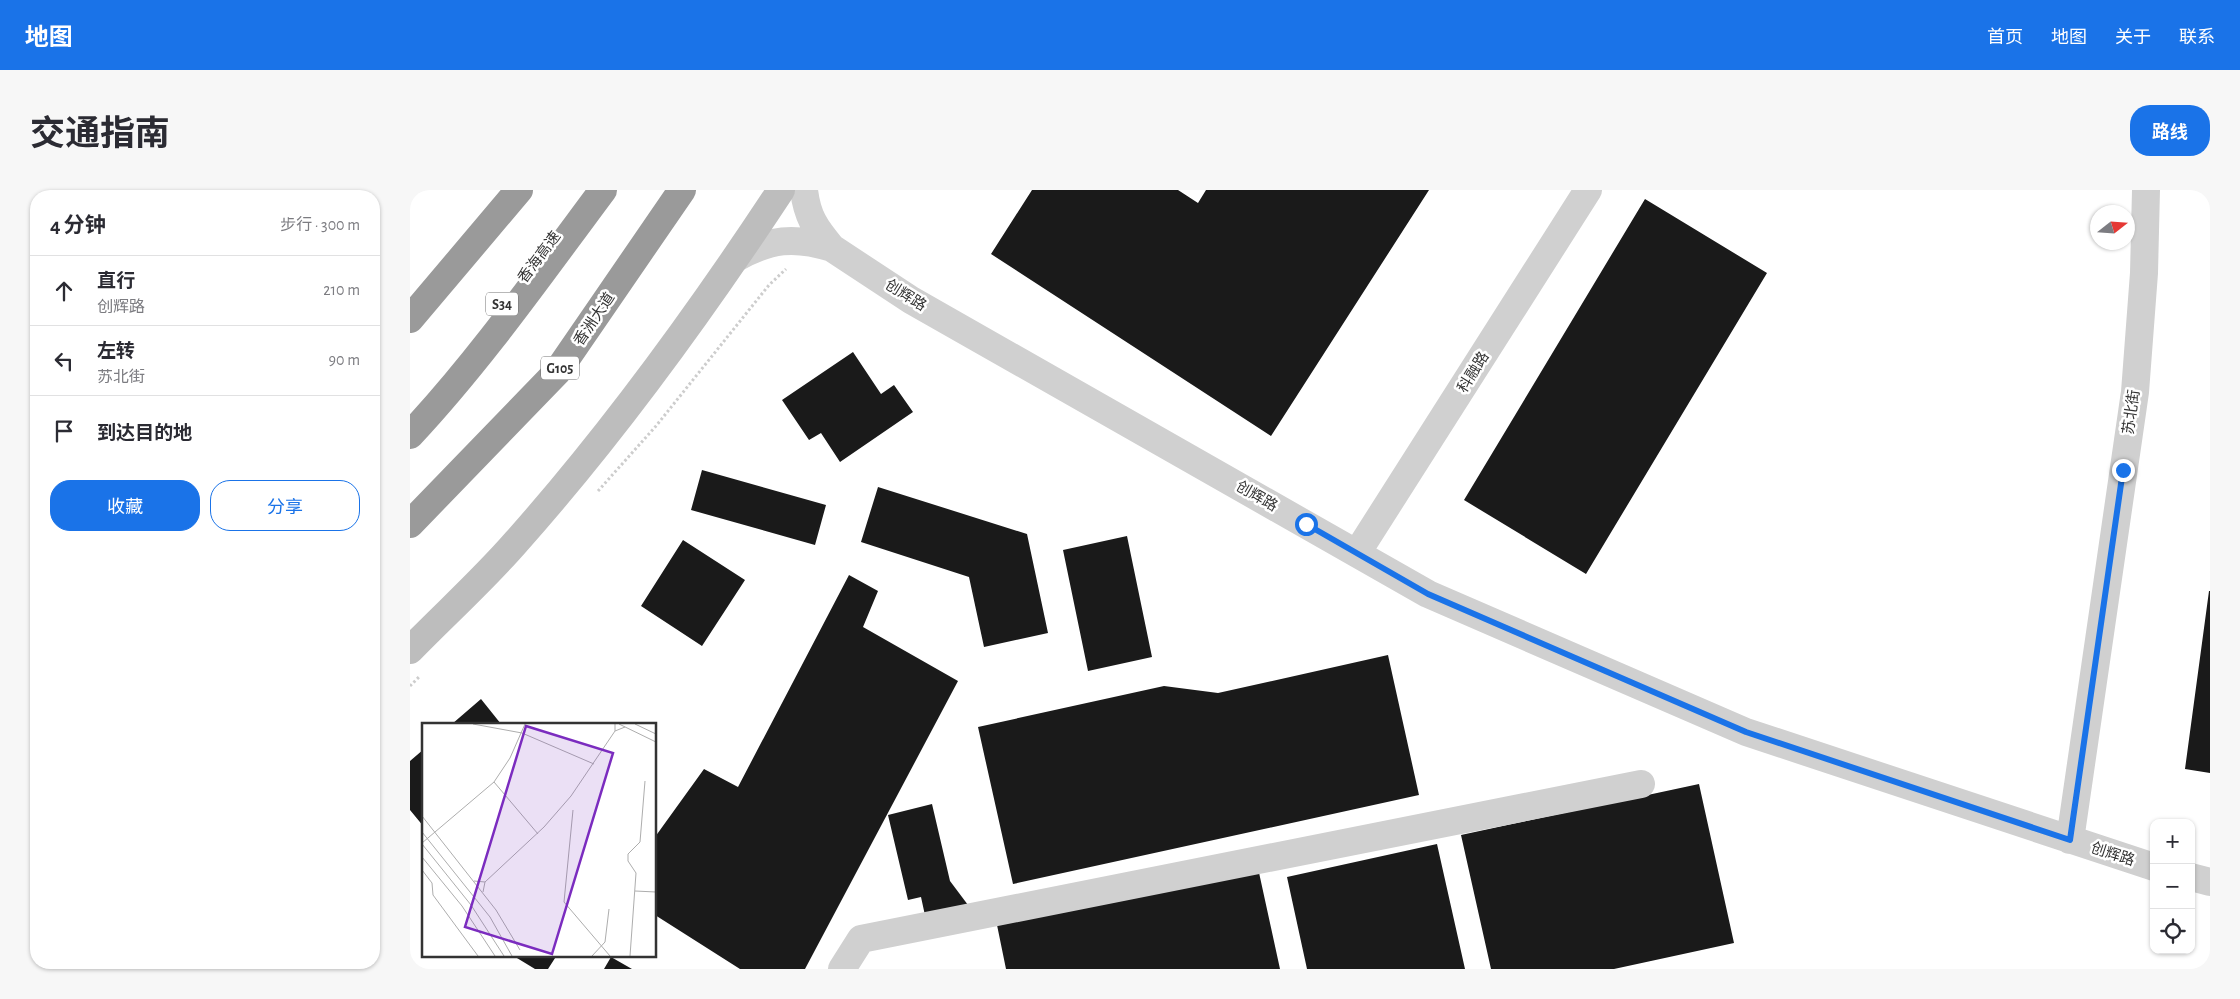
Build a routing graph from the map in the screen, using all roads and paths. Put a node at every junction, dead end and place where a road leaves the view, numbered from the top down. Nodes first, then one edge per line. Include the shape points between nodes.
1 (519, 190) edge
2 (590, 190) edge
3 (603, 190) edge
4 (682, 190) edge
5 (781, 190) edge
6 (804, 190) edge
7 (1588, 190) edge
8 (2146, 190) edge
9 (832, 248) junction
10 (736, 258) junction
11 (410, 319) edge
12 (410, 414) edge
13 (410, 435) edge
14 (410, 524) edge
15 (1357, 553) junction
16 (410, 650) edge
17 (1641, 784) dead end
18 (2070, 840) junction
19 (2150, 866) edge
20 (2195, 878) edge
21 (2210, 882) edge
22 (842, 969) edge

1 - 11 highway
2 - 12 highway, 香海高速 / S34 via 514,290
3 - 13 highway via 513,310
4 - 14 highway, 香洲大道 / G105 via 557,372
5 - 10 street
6 - 9 street via 806,209 816,229
7 - 15 street, 科融路
8 - 18 street, 苏北街 via 2135,392
9 - 10 street via 792,240 754,248
9 - 15 street, 创辉路 via 911,300
10 - 16 street via 628,408 547,506 515,544
15 - 18 street, 创辉路 via 1428,594 1746,732
17 - 22 street via 861,939
18 - 19 street, 创辉路
20 - 21 street

